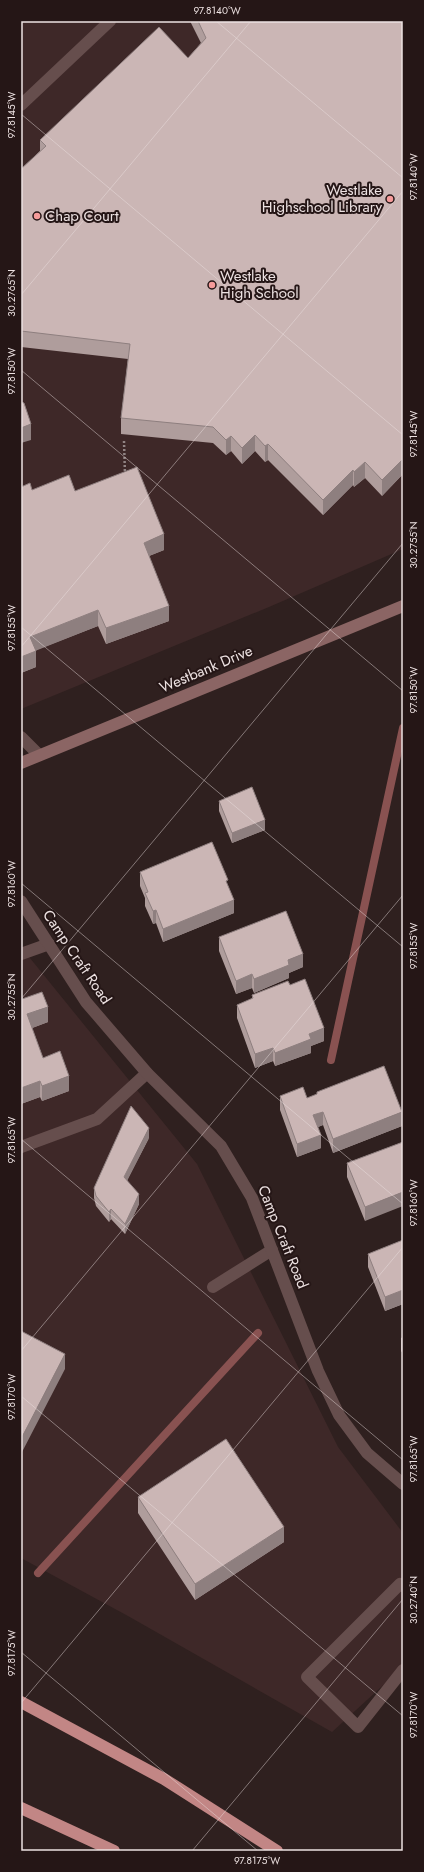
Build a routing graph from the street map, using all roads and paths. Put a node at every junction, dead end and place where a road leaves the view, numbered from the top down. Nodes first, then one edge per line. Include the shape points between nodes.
1 (110, 21) edge
2 (21, 105) edge
3 (124, 441) dead end
4 (125, 480) edge
5 (403, 606) edge
6 (21, 737) edge
7 (39, 755) junction
8 (21, 763) edge
9 (21, 901) edge
10 (49, 944) junction
11 (21, 954) edge
12 (147, 1073) junction
13 (21, 1147) edge
14 (272, 1250) junction
15 (213, 1287) dead end
16 (403, 1484) edge
17 (403, 1586) edge
18 (403, 1670) edge
19 (21, 1702) edge
20 (21, 1808) edge
21 (112, 1850) edge
22 (277, 1851) edge

1 - 2 street
3 - 4 path
5 - 7 street, Westbank Drive
6 - 7 street
7 - 8 street, Westbank Drive
9 - 10 street, Camp Craft Road
10 - 11 street
10 - 12 street, Camp Craft Road via 86,1002
12 - 13 street via 97,1119
12 - 14 street, Camp Craft Road via 221,1146 252,1198
14 - 15 street
14 - 16 street, Camp Craft Road via 318,1370 339,1415 367,1453
17 - 18 street via 400,1584 307,1677 358,1727
19 - 22 highway via 164,1779
20 - 21 highway

